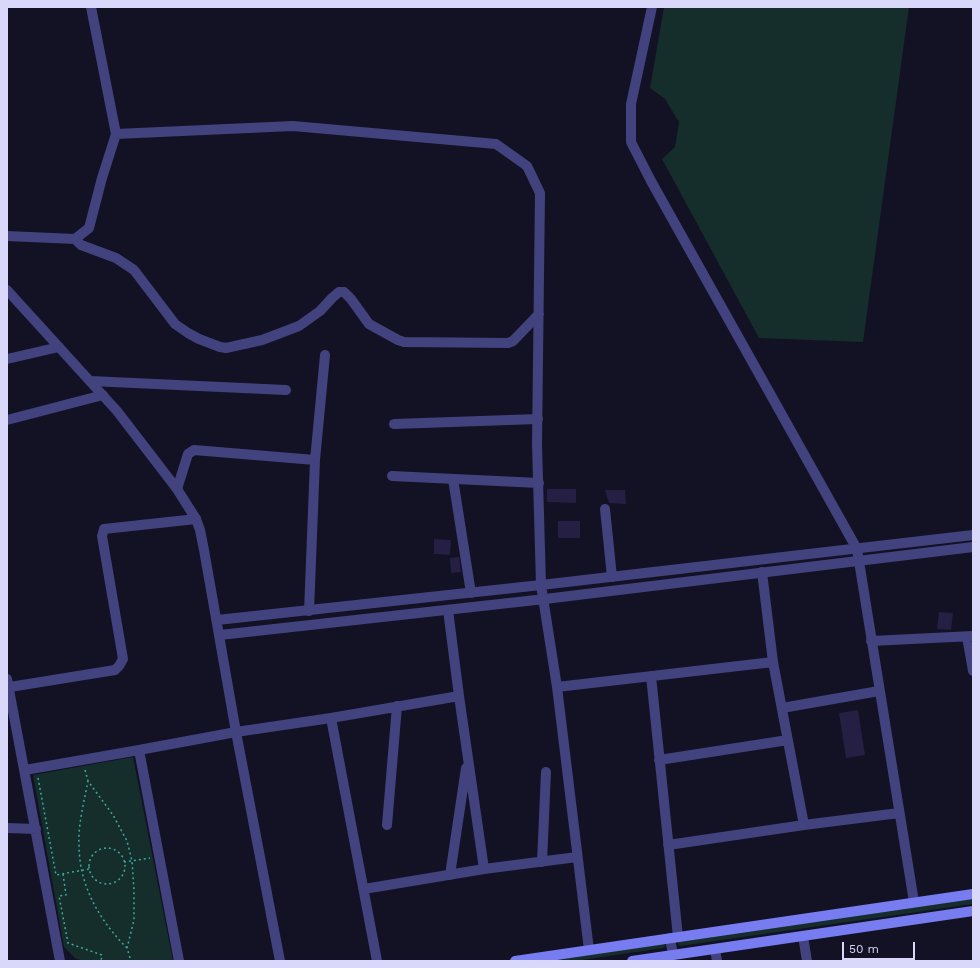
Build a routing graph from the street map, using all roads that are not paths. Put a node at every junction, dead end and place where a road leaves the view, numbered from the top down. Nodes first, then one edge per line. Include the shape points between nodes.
1 (91, 7) edge
2 (652, 7) edge
3 (116, 134) junction
4 (7, 236) edge
5 (75, 239) junction
6 (7, 290) edge
7 (539, 314) junction
8 (59, 347) junction
9 (325, 355) dead end
10 (7, 358) edge
11 (90, 381) junction
12 (286, 390) dead end
13 (103, 395) junction
14 (538, 419) junction
15 (7, 420) edge
16 (394, 424) dead end
17 (315, 460) junction
18 (392, 476) dead end
19 (454, 479) junction
20 (538, 483) junction
21 (177, 489) junction
22 (605, 509) dead end
23 (196, 519) junction
24 (973, 535) edge
25 (973, 548) edge
26 (857, 549) junction
27 (858, 561) junction
28 (762, 572) junction
29 (612, 577) junction
30 (542, 585) junction
31 (471, 593) junction
32 (544, 599) junction
33 (448, 610) junction
34 (309, 611) junction
35 (217, 620) junction
36 (220, 635) junction
37 (970, 636) edge
38 (871, 641) junction
39 (773, 662) junction
40 (973, 671) edge
41 (651, 676) junction
42 (8, 683) edge
43 (557, 687) junction
44 (879, 691) junction
45 (459, 696) junction
46 (397, 706) junction
47 (782, 708) junction
48 (331, 718) junction
49 (236, 732) junction
50 (788, 740) junction
51 (139, 750) junction
52 (468, 757) junction
53 (659, 760) junction
54 (25, 770) junction
55 (546, 772) dead end
56 (899, 813) junction
57 (387, 825) dead end
58 (804, 825) junction
59 (7, 828) edge
60 (36, 829) junction
61 (668, 845) junction
62 (577, 857) junction
63 (542, 862) junction
64 (484, 869) junction
65 (450, 875) junction
66 (364, 890) junction
67 (973, 894) edge
68 (914, 902) junction
69 (973, 911) edge
70 (804, 936) junction
71 (674, 938) junction
72 (715, 949) junction
73 (589, 950) junction
74 (673, 955) junction
75 (60, 961) edge
76 (180, 961) edge
77 (280, 961) edge
78 (377, 961) edge
79 (515, 961) edge
80 (632, 961) edge
81 (716, 961) edge
82 (808, 961) edge

1 - 3 street
2 - 26 street via 631,104 631,142 650,181
3 - 5 street via 89,228
3 - 7 street via 293,126 496,144 528,166 540,193
4 - 5 street
5 - 7 street via 81,246 116,258 134,270 175,324 199,339 226,348 262,340 299,326 320,311 339,292 344,292 351,299 369,324 404,342 508,343
6 - 8 street
7 - 14 street
8 - 10 street
8 - 11 street
9 - 17 street
11 - 12 street
11 - 13 street
13 - 15 street
13 - 21 street
14 - 16 street
14 - 20 street
17 - 21 street via 194,450 188,454
17 - 34 street
18 - 19 street
19 - 20 street
19 - 31 street
20 - 30 street
21 - 23 street
22 - 29 street
23 - 35 street
23 - 42 street via 104,529 102,536 123,660 115,670
24 - 26 street
25 - 27 street
26 - 27 street
26 - 29 street
27 - 28 street
27 - 38 street
28 - 32 street
28 - 39 street
29 - 30 street
30 - 31 street
30 - 32 street
31 - 34 street
32 - 33 street
32 - 43 street
33 - 36 street
33 - 45 street
34 - 35 street
35 - 36 street
36 - 49 street
37 - 38 street
37 - 40 street
38 - 44 street
39 - 41 street
39 - 47 street
41 - 43 street
41 - 53 street
42 - 54 street
43 - 62 street
44 - 47 street
44 - 56 street
45 - 46 street
45 - 52 street
46 - 48 street
46 - 57 street
47 - 50 street
48 - 49 street
48 - 66 street
49 - 51 street
49 - 77 street
50 - 53 street
50 - 58 street
51 - 54 street
51 - 76 street
52 - 64 street
52 - 65 street
53 - 61 street
54 - 60 street
55 - 63 street
56 - 58 street
56 - 68 street
58 - 61 street
59 - 60 street
60 - 75 street
61 - 71 street
62 - 63 street
62 - 73 street
63 - 64 street
64 - 65 street
65 - 66 street
66 - 78 street
67 - 68 main road
68 - 71 main road
69 - 70 main road
70 - 72 main road
70 - 82 street
71 - 73 main road
71 - 74 street
72 - 74 main road
72 - 81 street
73 - 79 main road
74 - 80 main road

